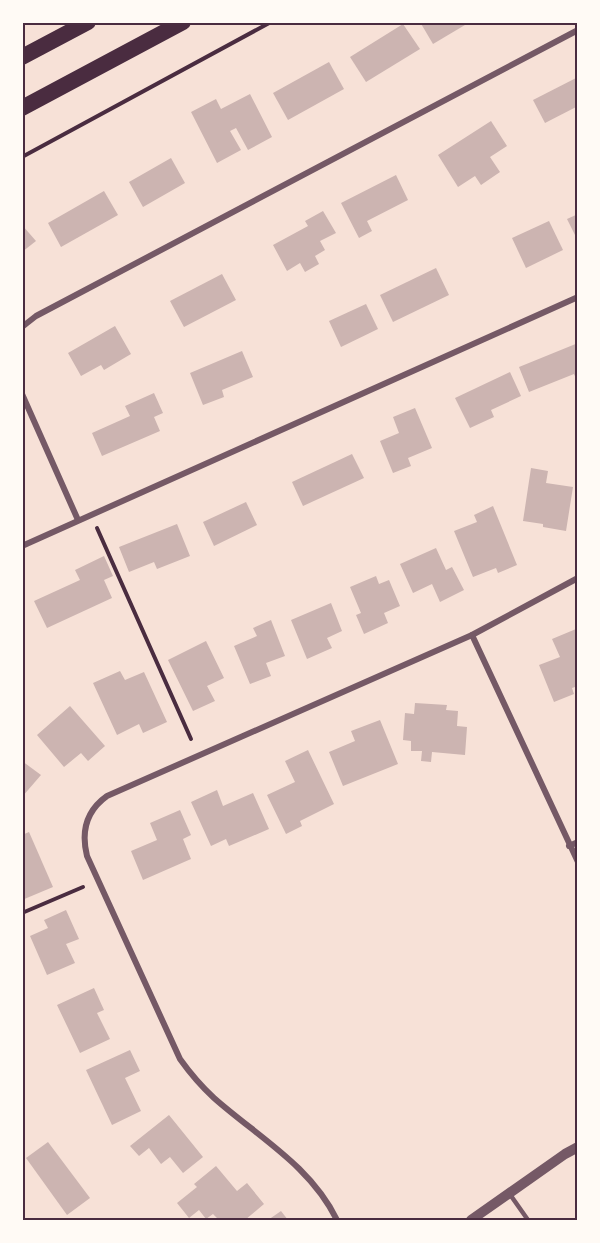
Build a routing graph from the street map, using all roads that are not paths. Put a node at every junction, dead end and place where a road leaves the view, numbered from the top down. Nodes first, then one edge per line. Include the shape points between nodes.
1 (88, 22) edge
2 (183, 22) edge
3 (578, 30) edge
4 (22, 57) edge
5 (22, 108) edge
6 (578, 297) edge
7 (22, 327) edge
8 (22, 394) edge
9 (78, 520) junction
10 (22, 546) edge
11 (576, 579) edge
12 (472, 635) junction
13 (578, 842) edge
14 (569, 846) junction
15 (578, 862) edge
16 (578, 1147) edge
17 (509, 1193) junction
18 (337, 1221) edge
19 (471, 1221) edge
20 (528, 1221) edge

1 - 4 highway
2 - 5 highway
3 - 7 street via 36,316
6 - 9 street
8 - 9 street
9 - 10 street
11 - 12 street
12 - 14 street
12 - 18 street via 107,796 94,807 85,826 87,856 180,1059 213,1097 304,1172
13 - 14 street
14 - 15 street
16 - 17 street
17 - 19 street
17 - 20 lane

